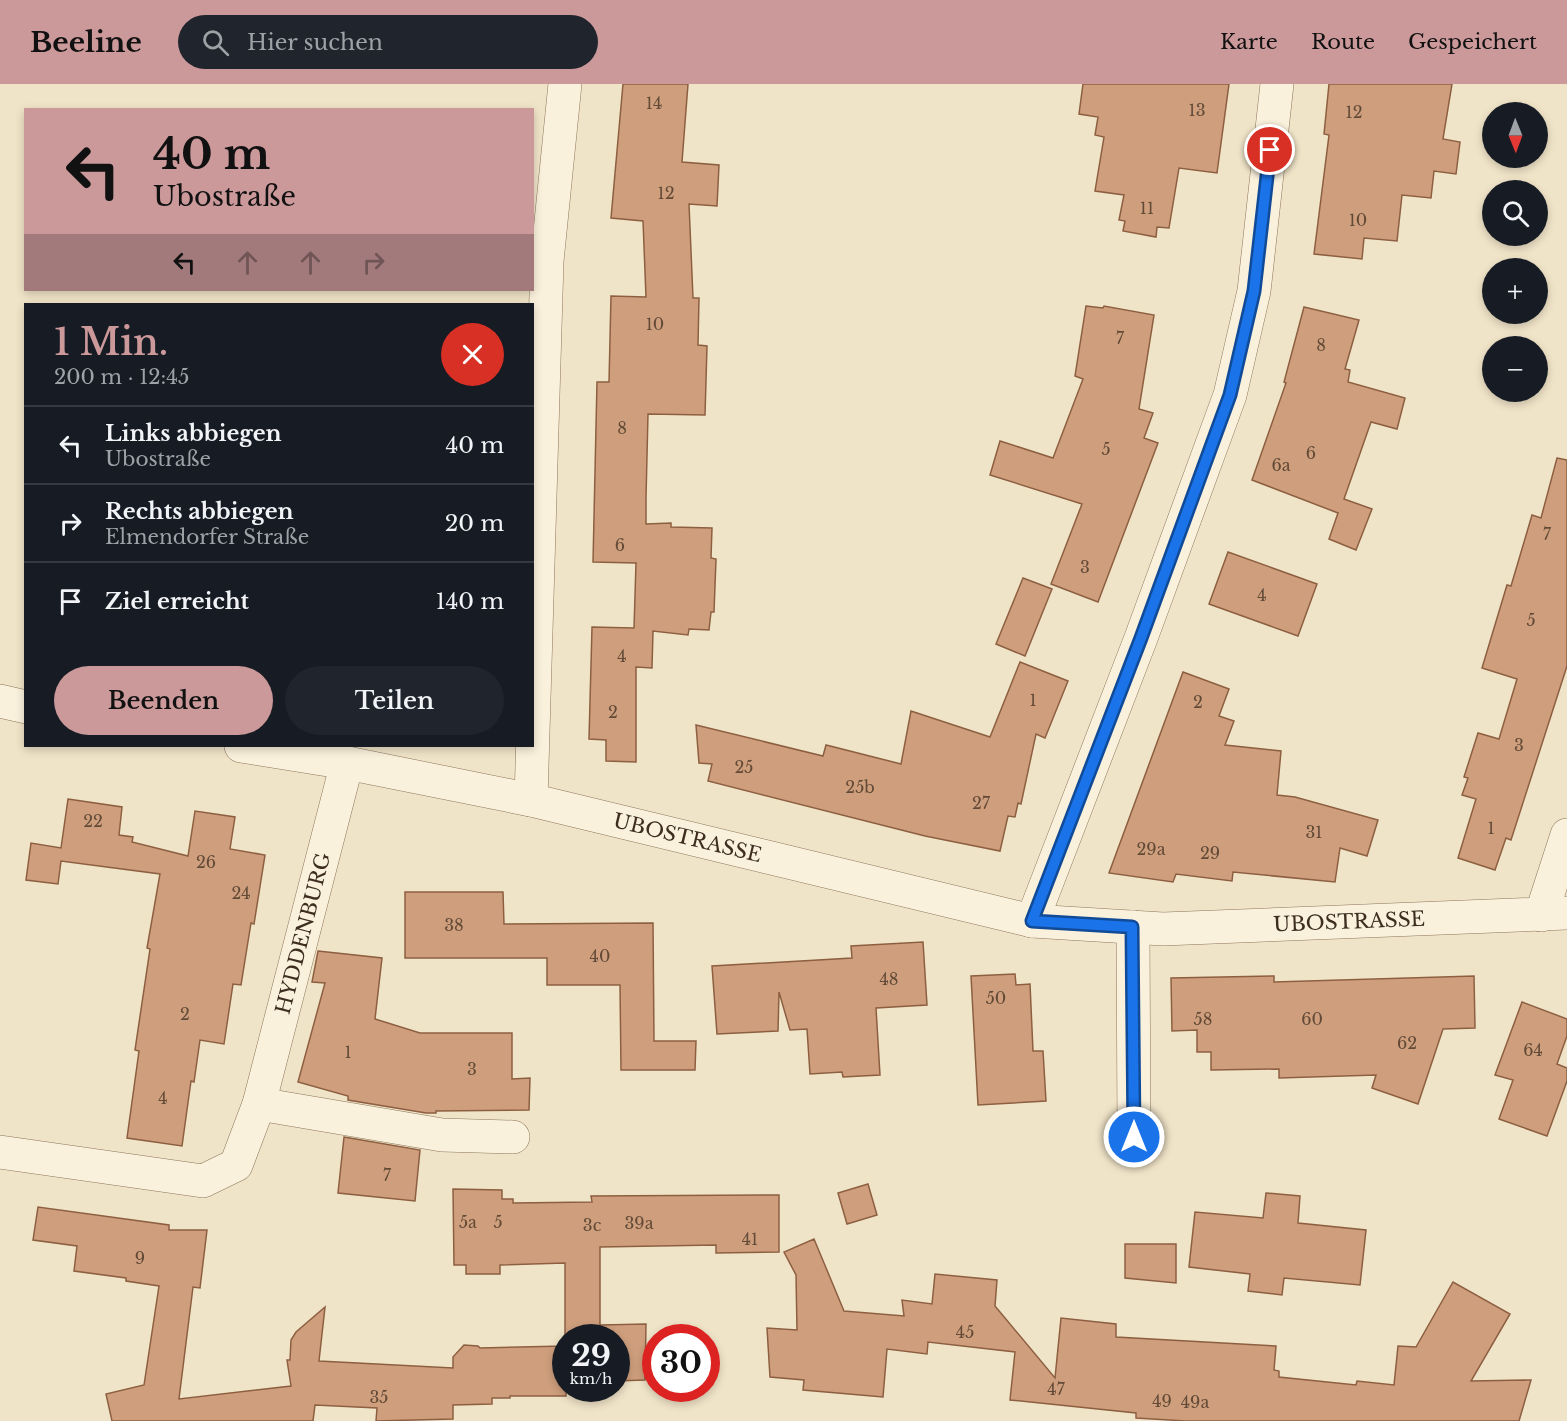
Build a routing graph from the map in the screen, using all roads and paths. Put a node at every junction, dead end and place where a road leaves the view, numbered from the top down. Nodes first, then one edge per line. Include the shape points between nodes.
1 (565, 84) edge
2 (1277, 84) edge
3 (534, 699) edge
4 (0, 701) edge
5 (24, 707) edge
6 (247, 747) edge
7 (533, 747) edge
8 (347, 763) junction
9 (531, 800) junction
10 (1567, 835) edge
11 (1554, 914) edge
12 (1032, 921) junction
13 (1132, 927) junction
14 (259, 1104) junction
15 (513, 1137) dead end
16 (1134, 1137) dead end
17 (0, 1152) edge

1 - 3 street via 547,261
2 - 12 street via 1254,291 1230,395
4 - 5 street
6 - 8 street, UBOSTRASSE
7 - 9 street
8 - 9 street, UBOSTRASSE
8 - 14 street, HYDDENBURG
9 - 12 street, UBOSTRASSE
10 - 11 street
11 - 13 street, UBOSTRASSE
12 - 13 street, UBOSTRASSE
13 - 16 street
14 - 15 street via 442,1135
14 - 17 street, HYDDENBURG via 236,1165 203,1181

